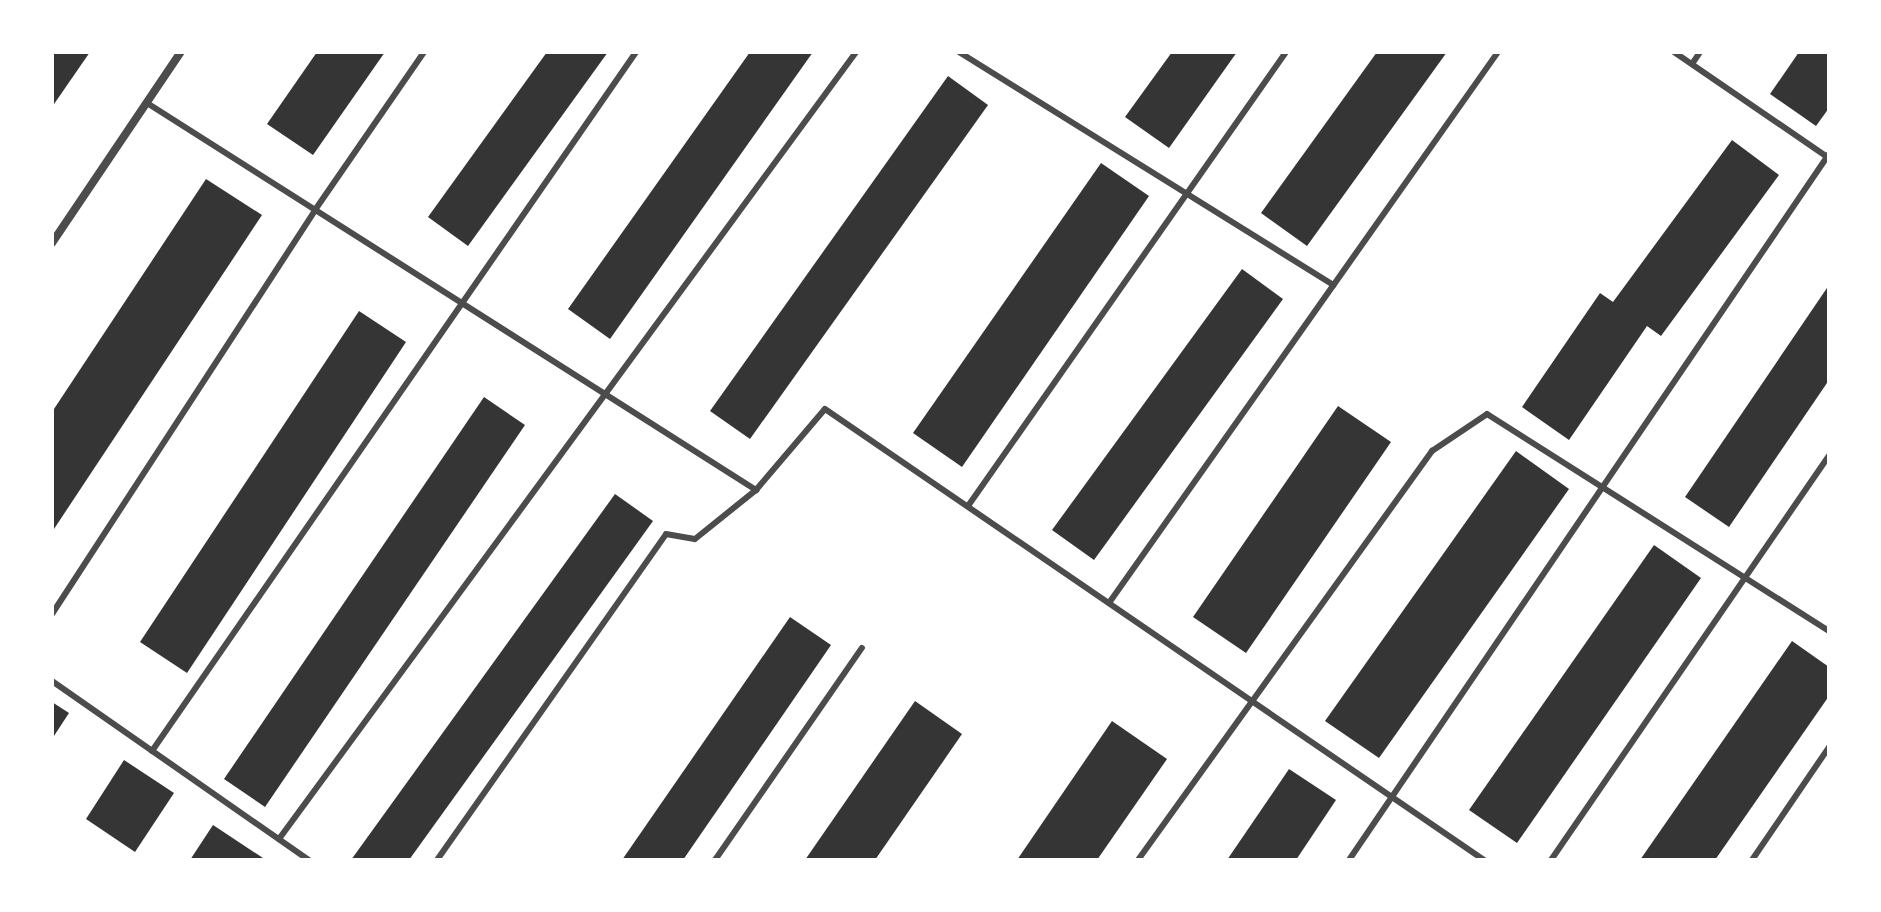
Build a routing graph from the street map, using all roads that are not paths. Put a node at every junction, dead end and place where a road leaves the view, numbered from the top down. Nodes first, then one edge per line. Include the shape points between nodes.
1 (181, 52) edge
2 (424, 52) edge
3 (636, 52) edge
4 (856, 52) edge
5 (959, 52) edge
6 (1286, 52) edge
7 (1498, 52) edge
8 (1674, 52) edge
9 (1700, 52) edge
10 (1692, 64) junction
11 (147, 103) junction
12 (1828, 156) edge
13 (1186, 194) junction
14 (315, 210) junction
15 (52, 243) edge
16 (1334, 285) junction
17 (462, 304) junction
18 (605, 395) junction
19 (1829, 456) edge
20 (1605, 487) junction
21 (756, 490) junction
22 (968, 506) junction
23 (1745, 577) junction
24 (1109, 603) junction
25 (52, 614) edge
26 (1829, 631) edge
27 (862, 648) dead end
28 (52, 681) edge
29 (1253, 701) junction
30 (1829, 747) edge
31 (152, 751) junction
32 (1393, 797) junction
33 (279, 839) junction
34 (1140, 859) edge
35 (309, 860) edge
36 (437, 860) edge
37 (715, 860) edge
38 (1349, 860) edge
39 (1484, 860) edge
40 (1551, 860) edge
41 (1752, 860) edge

1 - 11 street
2 - 14 lane
3 - 17 lane
4 - 18 lane
5 - 13 lane
6 - 13 lane
7 - 16 lane
8 - 10 lane
9 - 10 lane
10 - 12 lane
11 - 14 lane
11 - 15 street
12 - 20 lane
13 - 16 lane
13 - 22 lane
14 - 17 lane
14 - 25 lane
16 - 24 lane
17 - 18 lane
17 - 31 lane
18 - 21 lane
18 - 33 lane
19 - 23 lane
20 - 23 lane
20 - 29 lane via 1487,414 1432,451
20 - 32 lane
21 - 22 lane via 825,409
21 - 36 lane via 695,539 666,534
22 - 24 lane
23 - 26 lane
23 - 40 lane
24 - 29 lane
27 - 37 lane
28 - 31 lane
29 - 32 lane
29 - 34 lane
30 - 41 lane
31 - 33 lane
32 - 38 lane
32 - 39 lane
33 - 35 lane

